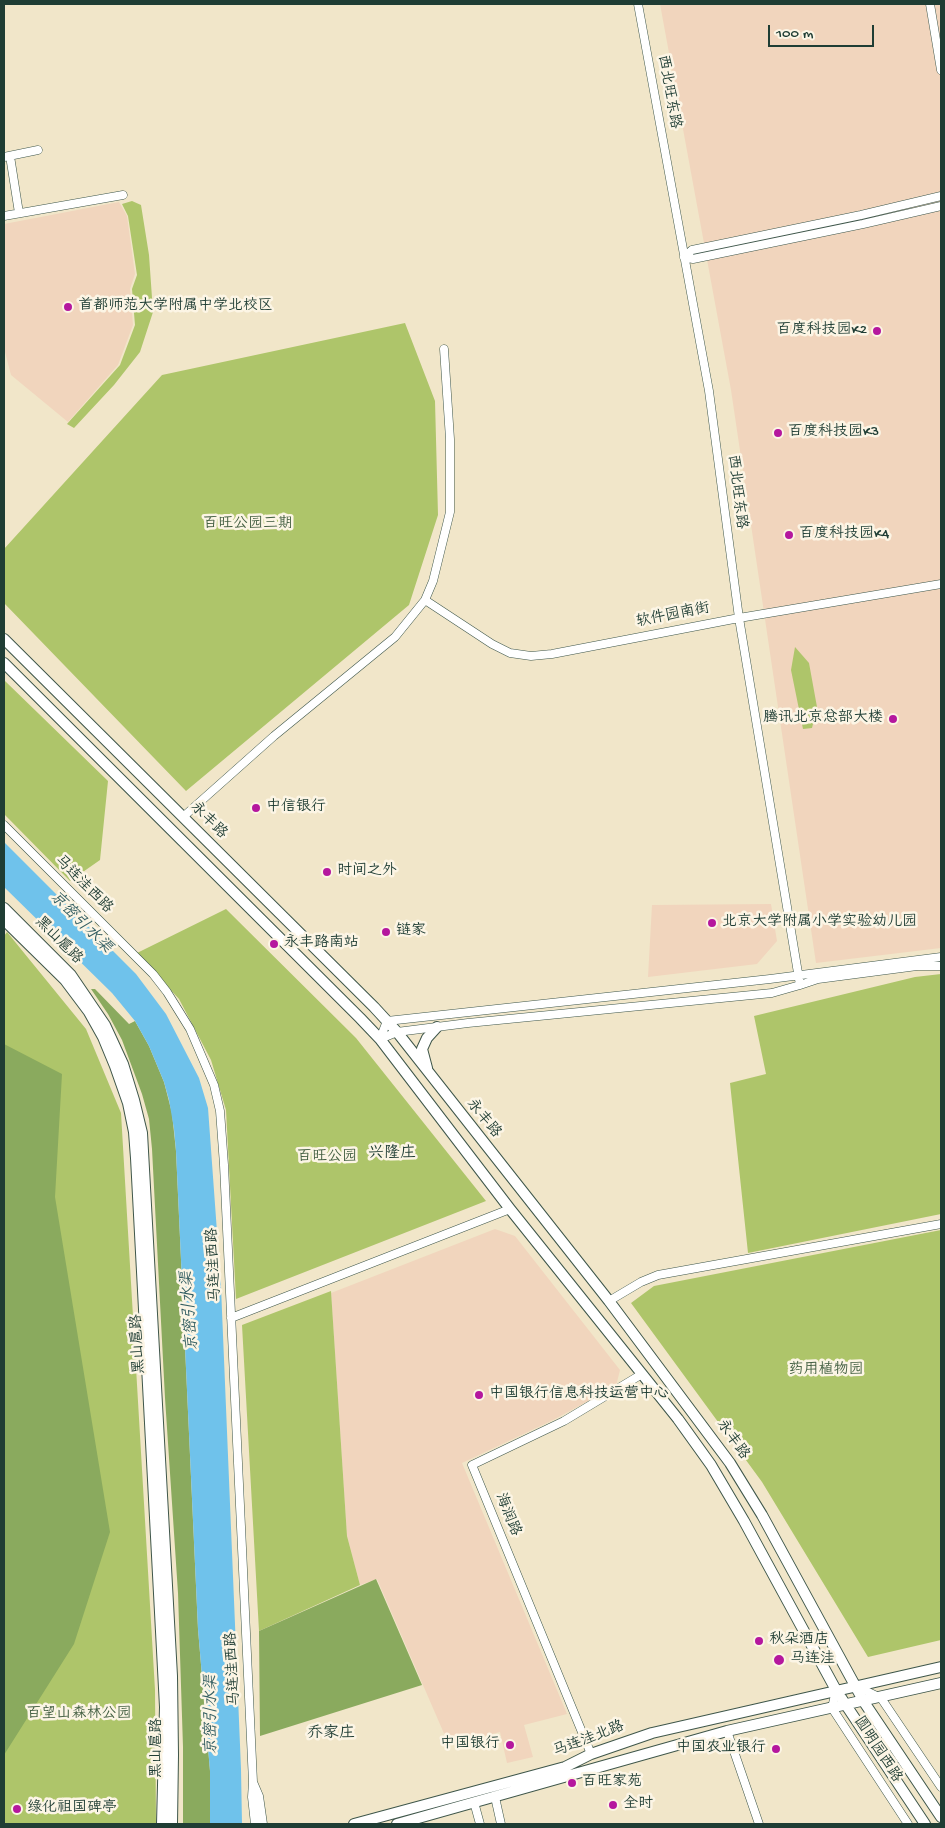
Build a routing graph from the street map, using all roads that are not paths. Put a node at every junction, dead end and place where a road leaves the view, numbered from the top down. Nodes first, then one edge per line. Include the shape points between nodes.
1 (638, 4) edge
2 (930, 4) edge
3 (941, 70) edge
4 (38, 150) dead end
5 (7, 156) edge
6 (124, 195) dead end
7 (941, 196) edge
8 (941, 206) edge
9 (19, 213) junction
10 (4, 216) edge
11 (684, 258) junction
12 (444, 349) dead end
13 (941, 584) edge
14 (425, 600) junction
15 (739, 618) junction
16 (4, 638) edge
17 (4, 663) edge
18 (183, 817) junction
19 (4, 825) edge
20 (4, 908) edge
21 (4, 920) edge
22 (941, 956) edge
23 (941, 966) edge
24 (799, 974) junction
25 (800, 986) junction
26 (387, 1021) junction
27 (437, 1027) junction
28 (397, 1032) junction
29 (380, 1040) junction
30 (430, 1076) junction
31 (510, 1209) junction
32 (941, 1224) edge
33 (609, 1301) junction
34 (232, 1318) junction
35 (642, 1374) junction
36 (941, 1667) edge
37 (941, 1683) edge
38 (855, 1686) junction
39 (836, 1690) junction
40 (881, 1698) junction
41 (864, 1702) junction
42 (845, 1705) junction
43 (832, 1708) junction
44 (727, 1731) junction
45 (591, 1754) junction
46 (253, 1782) junction
47 (941, 1787) edge
48 (495, 1796) junction
49 (474, 1802) junction
50 (941, 1817) edge
51 (162, 1824) edge
52 (172, 1824) edge
53 (255, 1824) edge
54 (263, 1824) edge
55 (354, 1824) edge
56 (397, 1824) edge
57 (480, 1824) edge
58 (501, 1824) edge
59 (759, 1824) edge
60 (908, 1824) edge
61 (924, 1824) edge

1 - 11 street, 西北旺东路
2 - 3 street
4 - 5 street
5 - 9 street
6 - 9 street
7 - 11 street via 692,250
8 - 11 street via 703,257
9 - 10 street
11 - 15 street, 西北旺东路 via 709,390
12 - 14 street via 450,439 450,512 433,581
13 - 15 street, 软件园南街
14 - 15 street, 软件园南街 via 492,644 510,653 531,656
14 - 18 street via 394,637 274,736
15 - 24 street, 西北旺东路
16 - 18 main road, 永丰路
17 - 29 main road, 永丰路
18 - 26 main road, 永丰路
19 - 34 street, 马连洼西路 via 153,974 178,1009 200,1052 214,1085 220,1111
20 - 52 main road, 黑山扈路 via 71,975 105,1025 123,1064 138,1114 144,1156 172,1668
21 - 51 main road, 黑山扈路 via 66,980 88,1012 116,1066 134,1132 165,1707
22 - 24 street
23 - 25 street via 818,978
24 - 25 street, 西北旺东路
24 - 26 street
25 - 27 street via 772,993
26 - 28 main road, 永丰路
26 - 29 street
27 - 28 street
27 - 30 main road via 426,1038 422,1049
28 - 29 street
28 - 30 main road, 永丰路
29 - 31 main road, 永丰路
30 - 33 main road, 永丰路
31 - 34 street
31 - 35 main road, 永丰路
32 - 33 street via 658,1275
33 - 38 main road, 永丰路 via 747,1489
34 - 46 street, 马连洼西路
35 - 39 main road, 永丰路 via 711,1465
35 - 45 street, 海润路 via 564,1421 472,1465
36 - 38 main road
37 - 40 main road
38 - 39 main road, 马连洼北路
38 - 40 street, 圆明园西路
38 - 41 main road, 永丰路
39 - 42 main road, 永丰路
39 - 43 street
39 - 45 main road, 马连洼北路 via 652,1733
40 - 41 main road
40 - 47 street
41 - 42 main road, 马连洼北路
41 - 50 main road, 圆明园西路
42 - 43 main road, 马连洼北路
42 - 61 main road, 圆明园西路
43 - 44 main road, 马连洼北路
43 - 60 street, 圆明园西路
44 - 48 main road, 马连洼北路
44 - 59 street
45 - 55 main road, 马连洼北路 via 565,1767
46 - 53 street, 马连洼西路
46 - 54 street, 马连洼西路 via 259,1796
48 - 49 main road, 马连洼北路
48 - 58 street
49 - 56 main road, 马连洼北路
49 - 57 street

